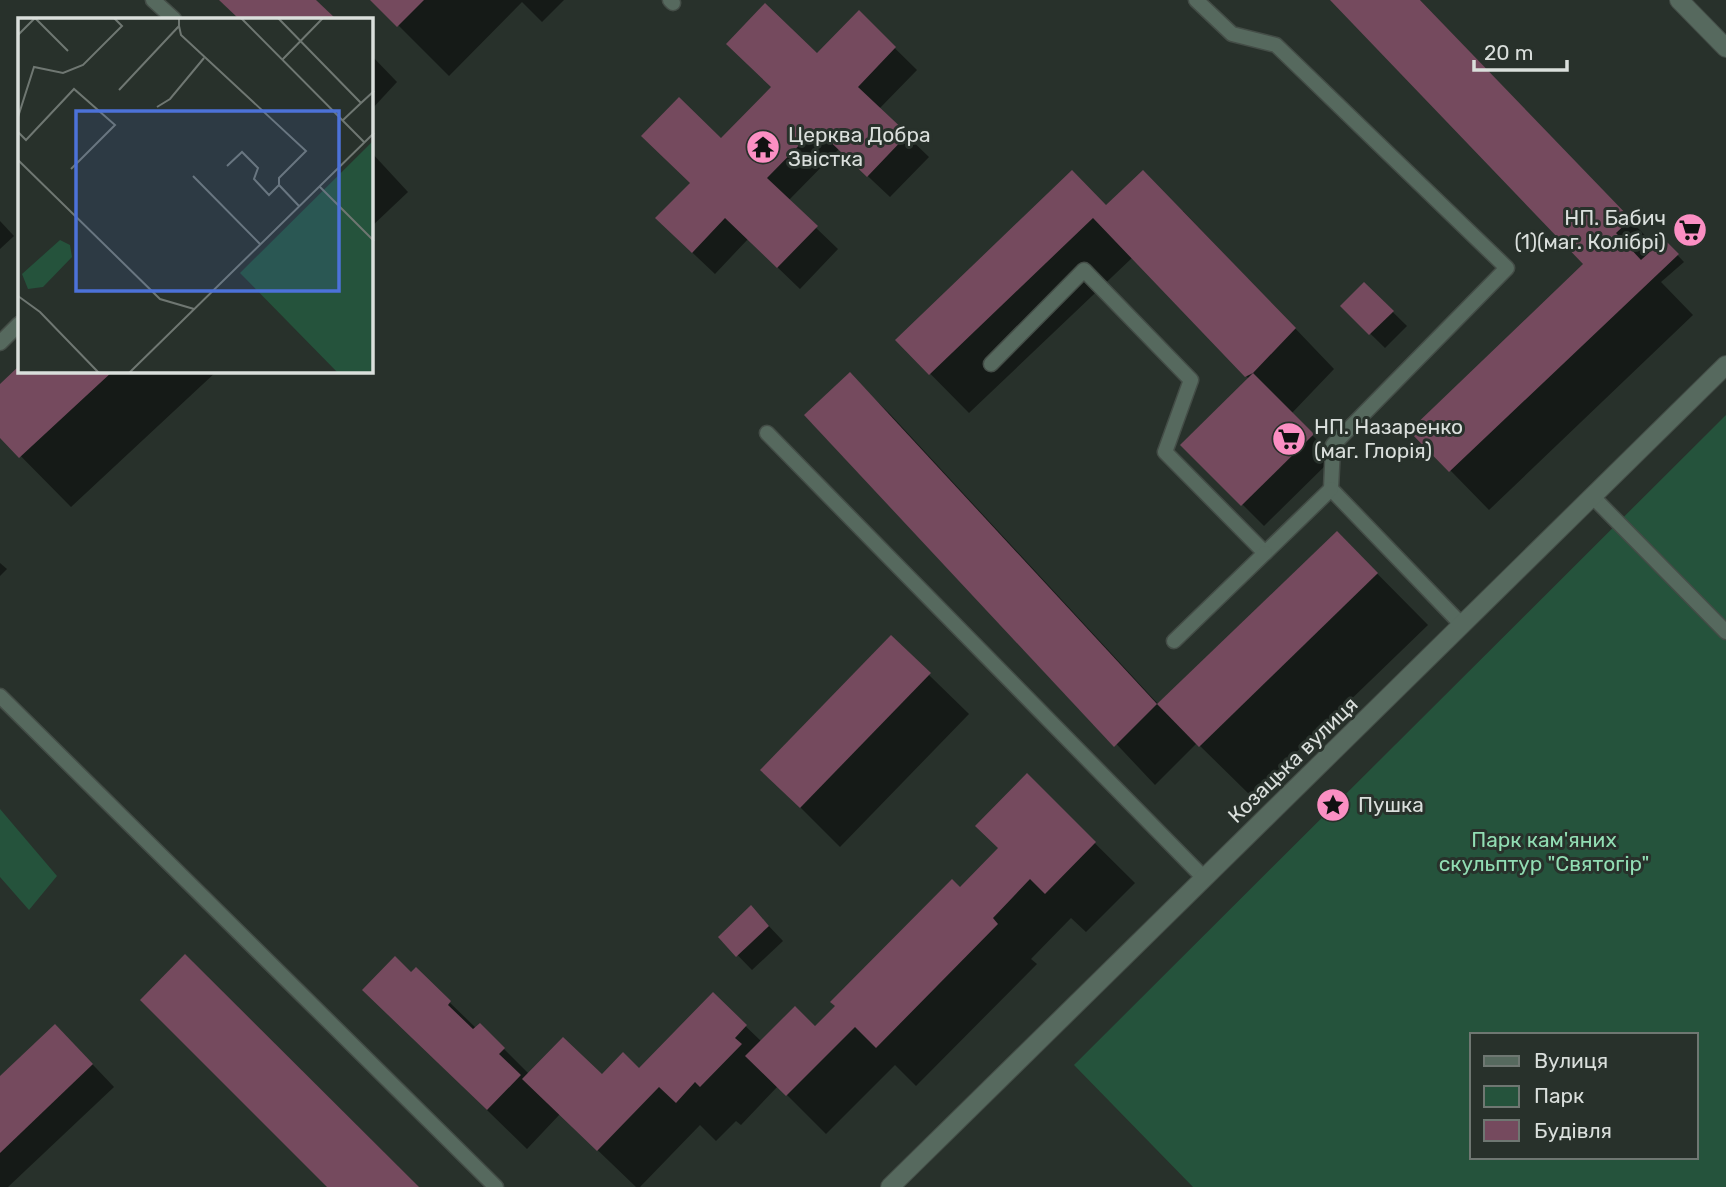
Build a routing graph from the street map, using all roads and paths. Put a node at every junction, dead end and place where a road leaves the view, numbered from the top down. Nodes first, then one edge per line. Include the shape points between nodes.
1 (153, 0) edge
2 (1196, 0) edge
3 (1679, 0) edge
4 (173, 18) edge
5 (1726, 48) edge
6 (18, 325) edge
7 (0, 343) edge
8 (992, 364) dead end
9 (1726, 365) edge
10 (767, 433) dead end
11 (1331, 489) junction
12 (1592, 496) junction
13 (1265, 553) junction
14 (1462, 625) junction
15 (1726, 632) edge
16 (1174, 641) dead end
17 (0, 696) edge
18 (1204, 878) junction
19 (496, 1187) edge
20 (890, 1187) edge

1 - 4 lane
2 - 11 lane via 1232,34 1276,45 1507,268 1333,445
3 - 5 street
6 - 7 lane
8 - 13 lane via 1084,270 1191,380 1165,452
9 - 12 street, Козацька вулиця
10 - 18 lane
11 - 13 lane
11 - 14 lane
12 - 14 street, Козацька вулиця
12 - 15 lane
13 - 16 lane
14 - 18 street, Козацька вулиця
17 - 19 lane
18 - 20 street, Козацька вулиця

